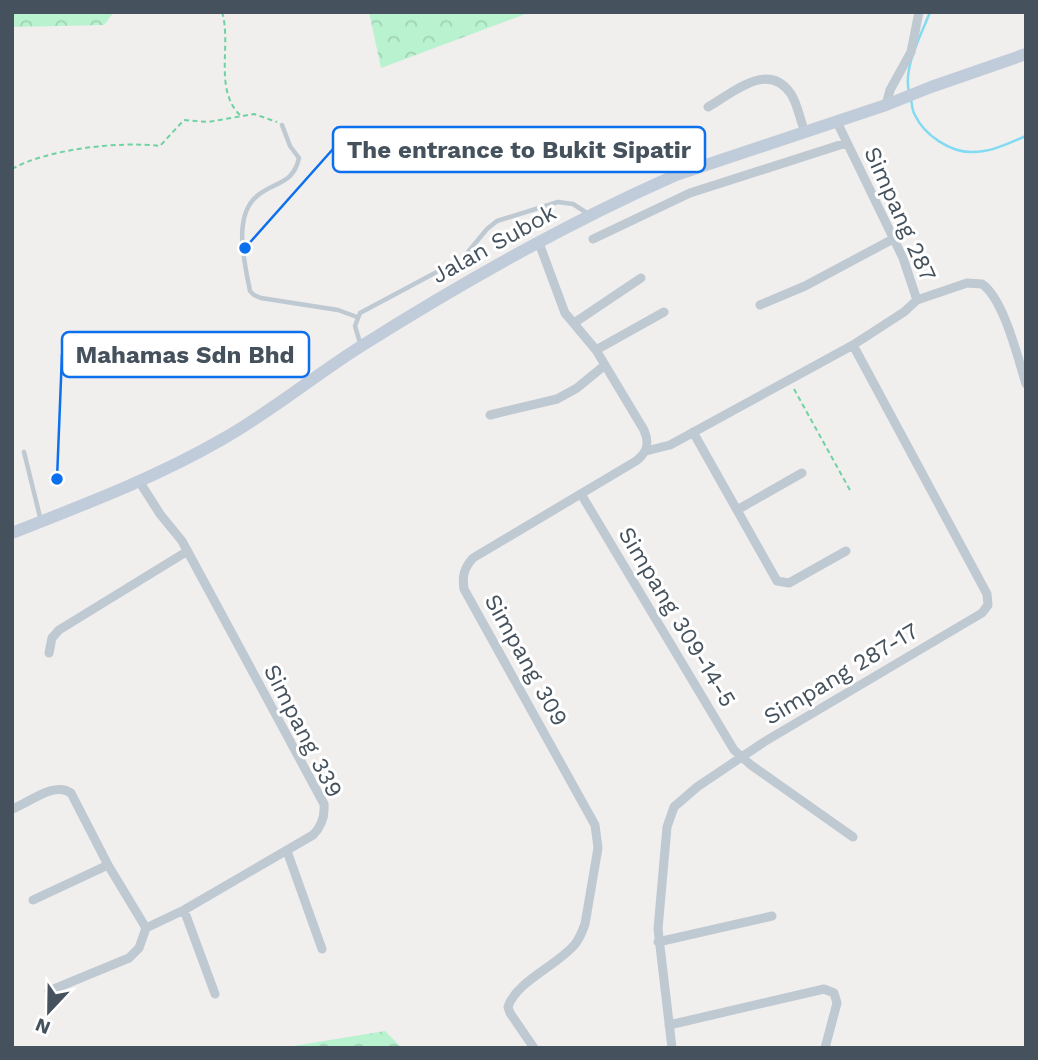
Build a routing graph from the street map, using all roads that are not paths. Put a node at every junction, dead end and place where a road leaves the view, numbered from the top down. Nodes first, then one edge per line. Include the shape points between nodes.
1 (919, 12) edge
2 (1026, 54) edge
3 (886, 105) junction
4 (708, 107) dead end
5 (836, 122) junction
6 (282, 125) road end
7 (805, 132) junction
8 (846, 142) junction
9 (590, 216) junction
10 (593, 239) dead end
11 (893, 239) junction
12 (539, 243) junction
13 (641, 278) dead end
14 (917, 300) junction
15 (760, 305) dead end
16 (664, 312) dead end
17 (357, 317) junction
18 (574, 323) junction
19 (853, 345) junction
20 (361, 346) junction
21 (596, 349) junction
22 (605, 365) junction
23 (1026, 384) edge
24 (490, 415) dead end
25 (693, 432) junction
26 (646, 451) junction
27 (24, 452) dead end
28 (802, 473) dead end
29 (139, 481) junction
30 (581, 494) junction
31 (737, 510) junction
32 (41, 522) junction
33 (12, 533) edge
34 (846, 551) dead end
35 (186, 552) junction
36 (49, 653) dead end
37 (743, 757) junction
38 (15, 808) edge
39 (853, 837) dead end
40 (287, 851) junction
41 (108, 865) junction
42 (33, 900) dead end
43 (184, 910) junction
44 (772, 916) dead end
45 (146, 928) junction
46 (658, 942) junction
47 (322, 949) dead end
48 (49, 991) dead end
49 (215, 994) dead end
50 (669, 1026) junction
51 (534, 1048) edge
52 (672, 1048) edge
53 (825, 1048) edge

1 - 3 street via 911,52
2 - 3 main road, Jalan Subok
3 - 5 main road, Jalan Subok
4 - 7 street via 757,79 769,78 791,94
5 - 7 main road, Jalan Subok
5 - 8 street, Simpang 287
6 - 17 lane via 299,163 290,178 249,205 243,238 250,291 261,298
7 - 9 main road, Jalan Subok via 676,175
8 - 10 street via 690,193
8 - 11 street, Simpang 287
9 - 12 main road, Jalan Subok
9 - 17 lane via 573,204 558,202 497,221 463,258
11 - 14 street, Simpang 287
11 - 15 street
12 - 18 street via 559,300
12 - 20 main road, Jalan Subok
13 - 18 street
14 - 19 street, Simpang 287
14 - 23 street via 967,283 986,287 1009,329
16 - 21 street
17 - 20 lane
18 - 21 street
19 - 25 street, Simpang 287
19 - 37 street, Simpang 287-17 via 987,594 988,605 982,613
20 - 29 main road, Jalan Subok via 223,439
21 - 22 street
22 - 24 street via 557,399
22 - 26 street via 644,430
25 - 26 street, Simpang 309
25 - 31 street
26 - 30 street, Simpang 309
27 - 32 lane
28 - 31 street
29 - 32 main road, Jalan Subok
29 - 35 street, Simpang 339
30 - 37 street, Simpang 309-14-5 via 734,750
30 - 51 street, Simpang 309 via 473,558 463,577 464,589 595,824 597,836 581,934 567,953 516,993 508,1007
31 - 34 street via 781,583 789,583
32 - 33 main road, Jalan Subok
35 - 36 street via 59,630
35 - 40 street, Simpang 339 via 324,804 318,830
37 - 39 street, Simpang 309-14-5
37 - 46 street, Simpang 287-17 via 679,801 670,815
38 - 41 street via 52,790 67,790
40 - 43 street, Simpang 339
40 - 47 street
41 - 42 street
41 - 45 street
43 - 45 street, Simpang 339
43 - 49 street
44 - 46 street
45 - 48 street via 139,948 129,958
46 - 50 street, Simpang 287-17
50 - 52 street, Simpang 287-17
50 - 53 street via 824,989 834,993 836,1003

